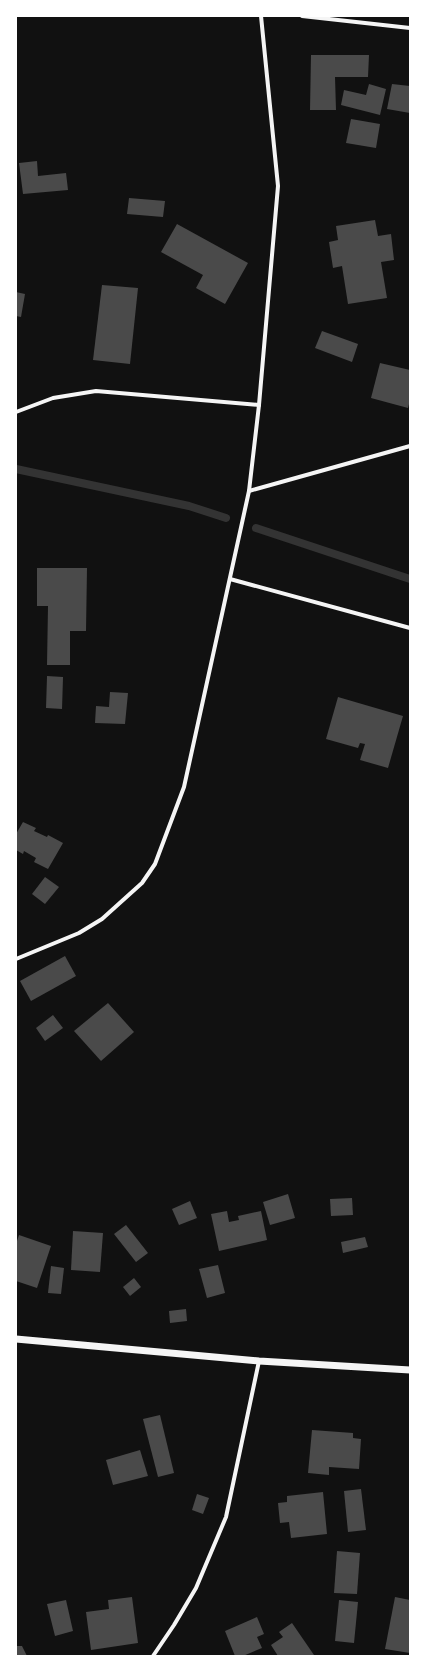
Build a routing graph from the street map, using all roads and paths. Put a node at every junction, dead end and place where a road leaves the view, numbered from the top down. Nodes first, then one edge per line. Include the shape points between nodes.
1 (261, 16) edge
2 (302, 16) edge
3 (410, 28) edge
4 (259, 405) junction
5 (16, 412) edge
6 (410, 446) edge
7 (249, 490) junction
8 (230, 579) junction
9 (410, 628) edge
10 (16, 959) edge
11 (16, 1339) edge
12 (259, 1361) junction
13 (410, 1370) edge
14 (153, 1656) edge

1 - 4 street via 278,186
2 - 3 street
4 - 5 street via 96,391 53,398
4 - 7 street
6 - 7 street
7 - 8 street
8 - 9 street
8 - 10 street via 184,787 155,864 142,884 102,919 79,933
11 - 12 street
12 - 13 street
12 - 14 street via 226,1517 196,1588

